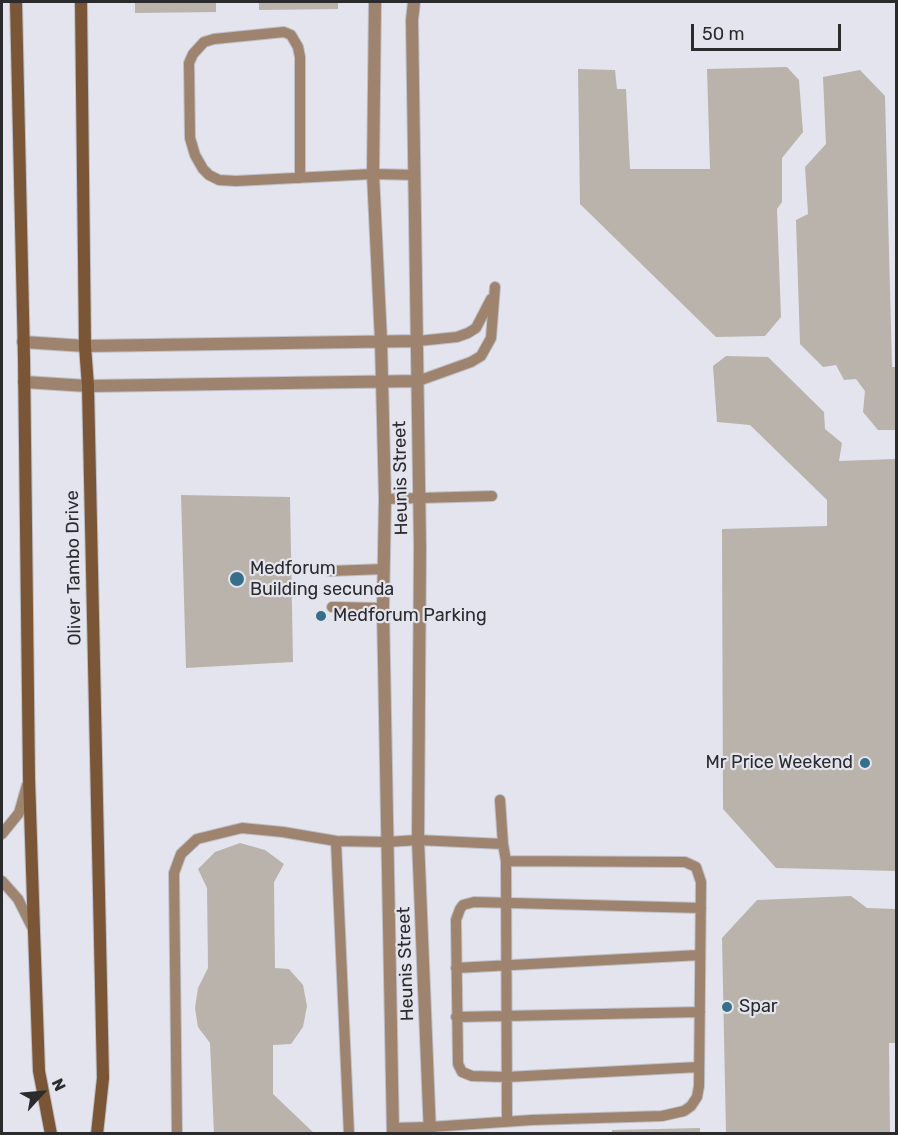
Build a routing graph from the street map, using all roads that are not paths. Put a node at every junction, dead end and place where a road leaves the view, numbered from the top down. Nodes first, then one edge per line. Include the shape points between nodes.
1 (16, 2) edge
2 (81, 2) edge
3 (375, 2) edge
4 (414, 2) edge
5 (373, 174) junction
6 (415, 175) junction
7 (300, 178) junction
8 (381, 341) junction
9 (418, 341) junction
10 (23, 342) junction
11 (85, 346) junction
12 (418, 381) junction
13 (24, 382) junction
14 (382, 382) junction
15 (88, 386) junction
16 (492, 496) dead end
17 (419, 498) junction
18 (385, 499) junction
19 (384, 568) junction
20 (330, 571) dead end
21 (332, 607) dead end
22 (383, 608) junction
23 (29, 778) junction
24 (500, 800) dead end
25 (2, 834) edge
26 (418, 840) junction
27 (336, 841) junction
28 (387, 842) junction
29 (503, 844) junction
30 (506, 861) junction
31 (2, 881) edge
32 (506, 903) junction
33 (701, 908) junction
34 (34, 931) junction
35 (700, 956) junction
36 (507, 965) junction
37 (456, 968) junction
38 (700, 1012) junction
39 (456, 1017) junction
40 (507, 1017) junction
41 (699, 1067) junction
42 (507, 1077) junction
43 (507, 1121) junction
44 (430, 1130) edge
45 (393, 1131) edge
46 (51, 1134) edge
47 (97, 1134) edge
48 (177, 1134) edge
49 (349, 1134) edge

1 - 10 street
2 - 11 street, Oliver Tambo Drive
3 - 5 street
4 - 6 street, Heunis Street
5 - 6 lane
5 - 7 lane
5 - 8 street
6 - 9 street, Heunis Street
7 - 7 lane via 300,57 291,35 285,32 204,42 189,63 190,138 203,169 219,180
8 - 9 street
8 - 11 street
8 - 14 street
9 - 12 street, Heunis Street
9 - 12 lane via 457,337 476,328 495,287 491,338 481,356
10 - 11 street
10 - 13 street
11 - 15 street, Oliver Tambo Drive
12 - 14 street
12 - 17 street, Heunis Street
13 - 15 street
13 - 23 street
14 - 15 street
14 - 18 street
15 - 47 street, Oliver Tambo Drive via 102,1066
16 - 17 lane
17 - 18 lane
17 - 26 street, Heunis Street
18 - 19 street
19 - 20 lane
19 - 22 street
21 - 22 lane
22 - 28 street
23 - 25 lane via 19,813
23 - 34 street
24 - 29 lane
26 - 28 lane
26 - 29 lane
26 - 44 street, Heunis Street
27 - 28 lane
27 - 48 lane via 242,828 197,839 181,854 174,873
27 - 49 lane
28 - 45 street
29 - 30 lane
30 - 32 lane
30 - 33 lane via 685,862 699,873
31 - 34 lane via 18,899
32 - 33 lane
32 - 36 lane
32 - 37 lane via 463,905 456,920
33 - 35 lane
34 - 46 street via 39,1071
35 - 36 lane
35 - 38 lane
36 - 37 lane
36 - 40 lane
37 - 39 lane
38 - 40 lane
38 - 41 lane
39 - 40 lane
39 - 42 lane via 459,1068 472,1076
40 - 42 lane
41 - 42 lane
41 - 43 lane via 697,1096 691,1106 674,1114
42 - 43 lane
43 - 44 lane
44 - 45 lane

